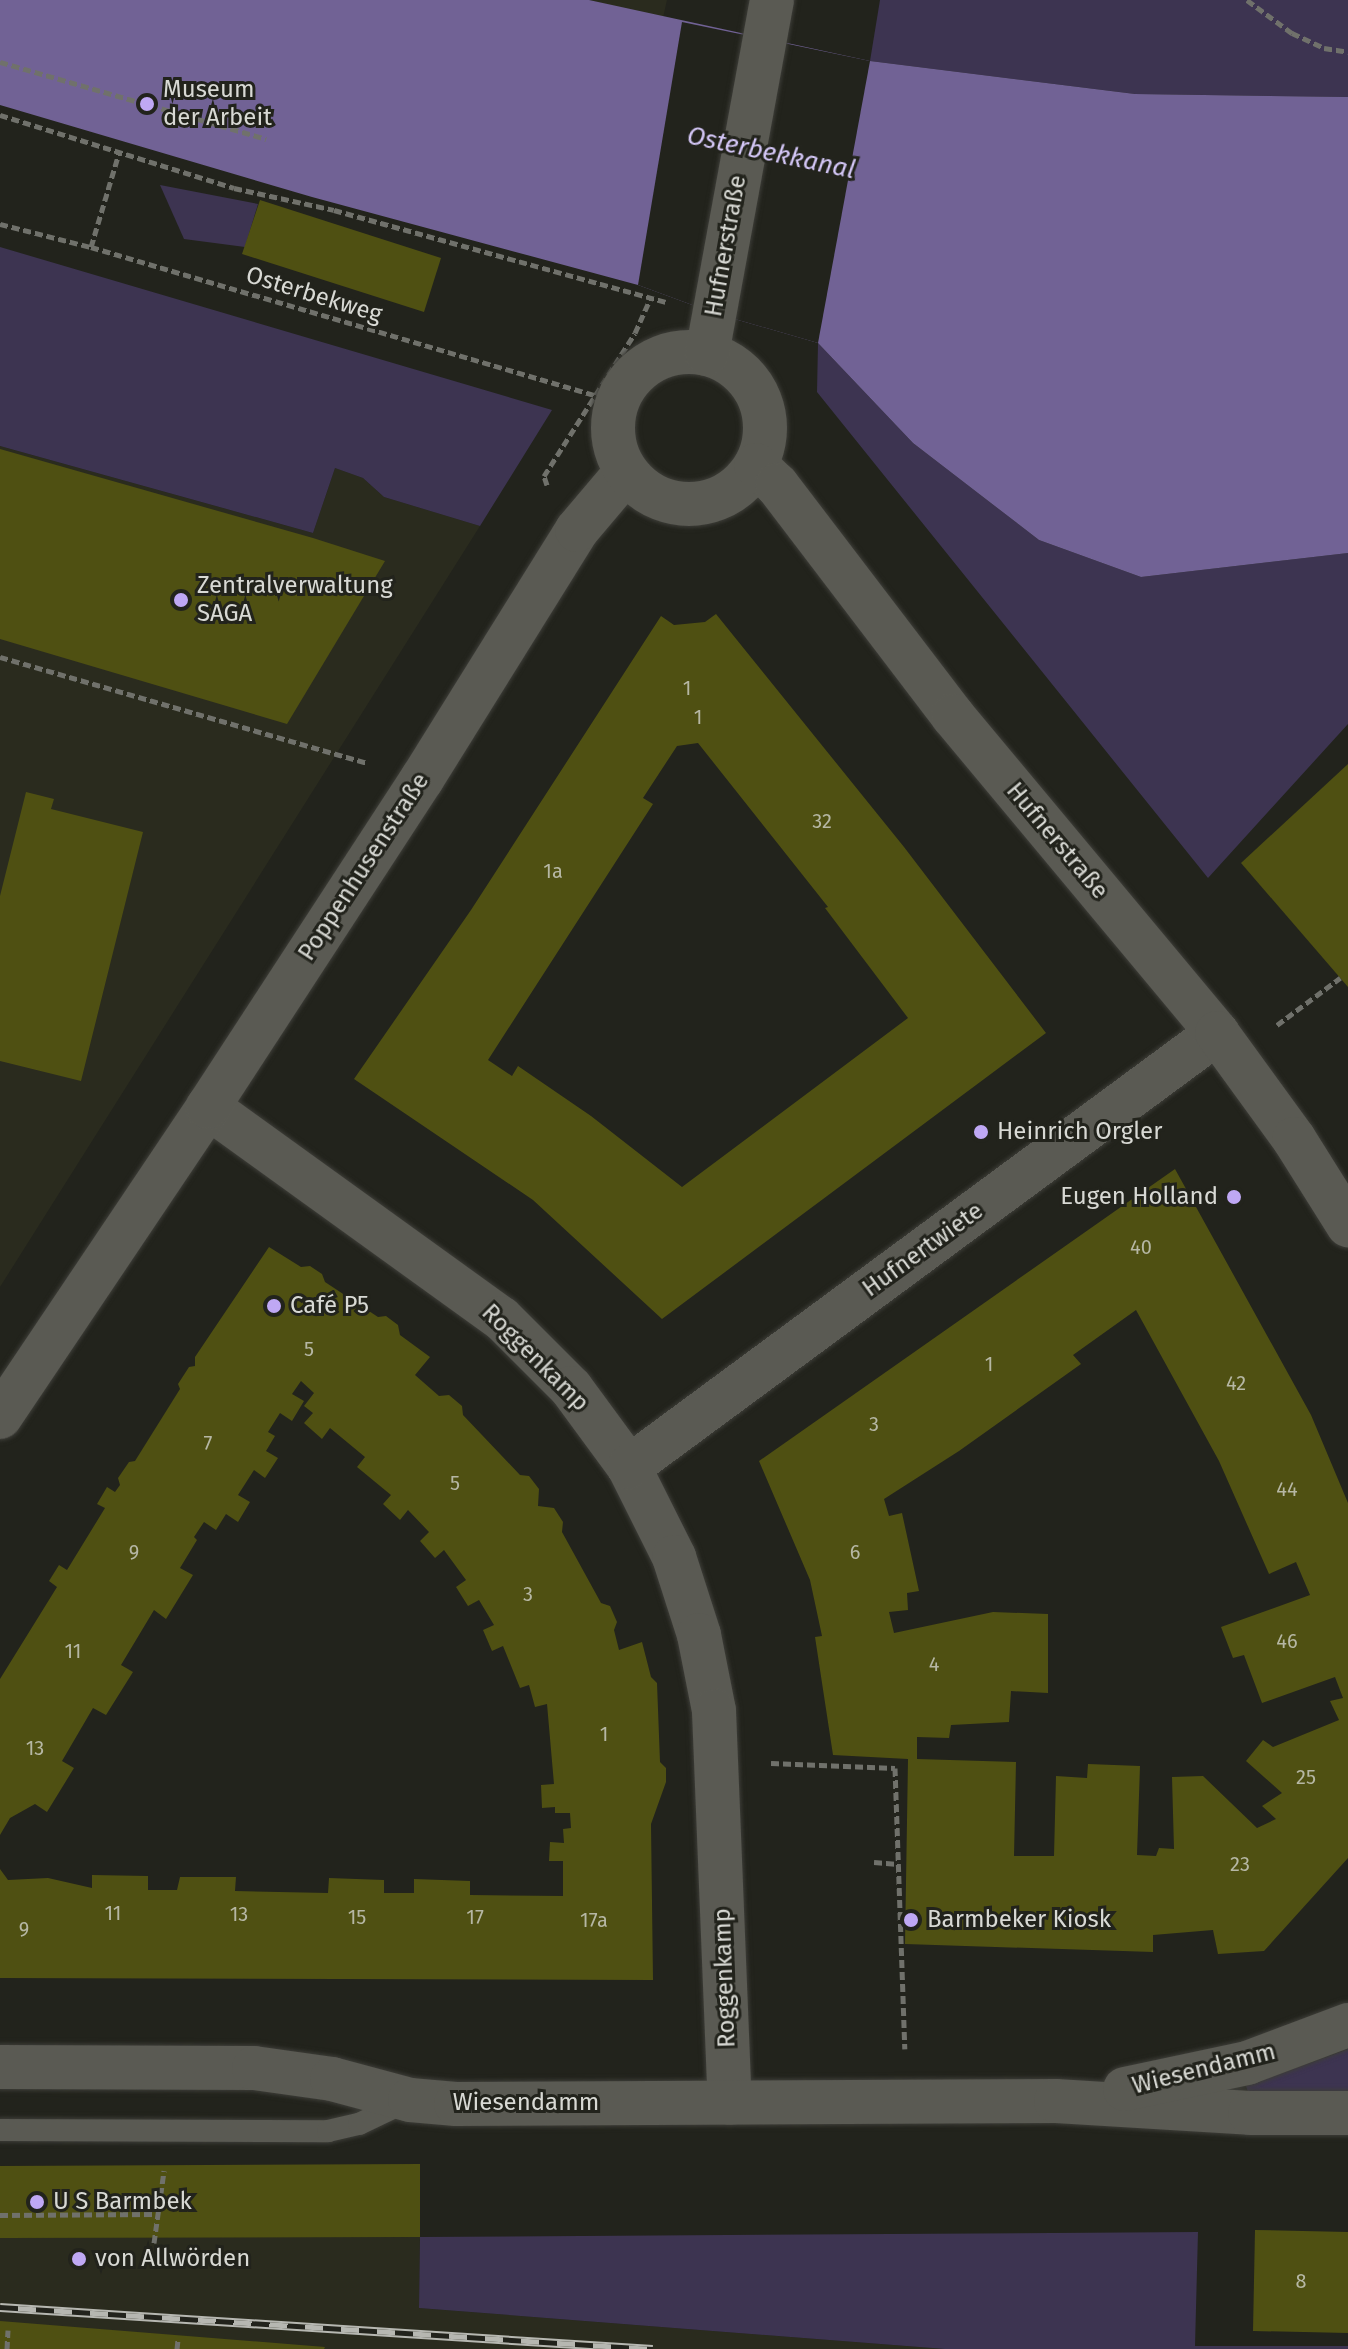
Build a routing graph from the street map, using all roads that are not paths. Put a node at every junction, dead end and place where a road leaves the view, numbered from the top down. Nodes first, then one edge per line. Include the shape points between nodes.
1 (768, 19) edge
2 (711, 333) junction
3 (756, 465) junction
4 (626, 472) junction
5 (1226, 1045) junction
6 (208, 1107) junction
7 (1348, 1225) edge
8 (0, 1417) edge
9 (629, 1467) junction
10 (1348, 2025) edge
11 (0, 2067) edge
12 (410, 2100) junction
13 (1056, 2101) junction
14 (730, 2103) junction
15 (1348, 2113) edge
16 (0, 2130) edge

1 - 2 street, Hufnerstraße
2 - 3 street via 759,398 764,444
2 - 4 street via 680,353 653,360 607,399
3 - 4 street via 742,482 704,503 661,499
3 - 5 street, Hufnerstraße via 777,485 953,716
4 - 6 street, Poppenhusenstraße via 577,530
5 - 7 street, Hufnerstraße
5 - 9 street, Hufnertwiete
6 - 8 street, Poppenhusenstraße
6 - 9 street, Roggenkamp via 501,1318 571,1388
9 - 14 street, Roggenkamp via 674,1557 699,1635 714,1711
10 - 13 street, Wiesendamm via 1247,2063
11 - 12 street, Wiesendamm via 254,2068 332,2079
12 - 14 street, Wiesendamm
12 - 16 lane via 359,2124 328,2131
13 - 14 street, Wiesendamm
13 - 15 street, Wiesendamm via 1250,2113

